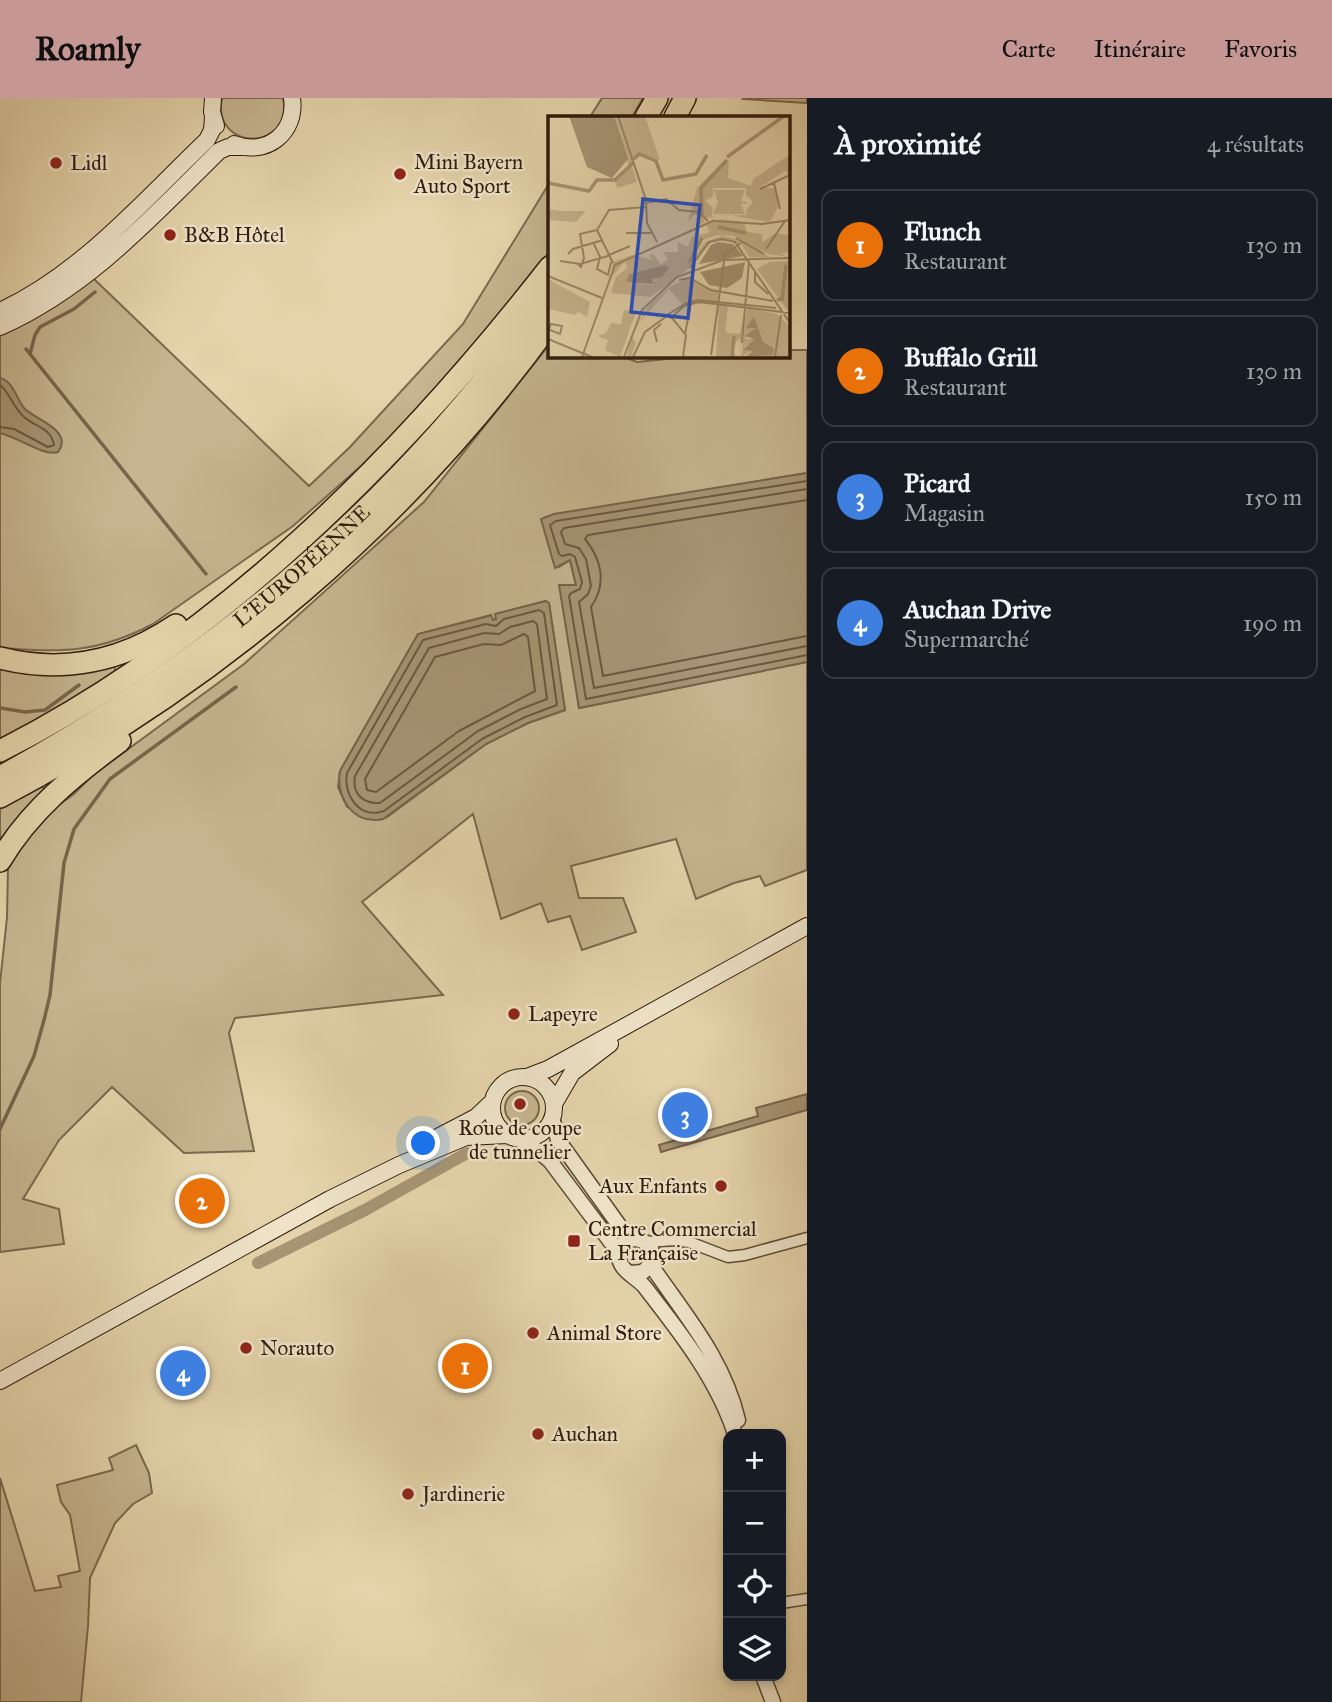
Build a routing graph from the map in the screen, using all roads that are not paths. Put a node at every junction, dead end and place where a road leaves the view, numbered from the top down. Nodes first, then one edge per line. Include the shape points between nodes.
1 (213, 98) edge
2 (292, 98) edge
3 (657, 98) edge
4 (666, 98) edge
5 (685, 98) edge
6 (647, 116) edge
7 (657, 116) edge
8 (676, 116) edge
9 (213, 117) junction
10 (242, 147) junction
11 (548, 269) edge
12 (548, 296) edge
13 (0, 311) edge
14 (548, 326) edge
15 (0, 327) edge
16 (407, 434) junction
17 (270, 619) junction
18 (0, 658) edge
19 (0, 751) edge
20 (0, 777) edge
21 (0, 797) edge
22 (0, 861) edge
23 (807, 926) edge
24 (666, 1003) junction
25 (527, 1077) junction
26 (493, 1101) junction
27 (553, 1111) junction
28 (512, 1136) junction
29 (330, 1199) junction
30 (807, 1238) edge
31 (641, 1240) junction
32 (689, 1242) junction
33 (619, 1259) junction
34 (653, 1261) junction
35 (630, 1273) junction
36 (0, 1381) edge
37 (732, 1429) edge
38 (740, 1429) edge
39 (807, 1599) edge
40 (786, 1602) edge
41 (765, 1681) edge
42 (773, 1702) edge

1 - 9 main road
2 - 10 main road via 291,118 281,136 263,146
3 - 6 highway
4 - 7 highway
5 - 8 highway
9 - 10 main road via 223,136
9 - 13 main road via 207,140 84,257 44,287
10 - 15 main road via 228,146 219,152 124,244 74,285
11 - 16 highway
12 - 20 highway, L'EUROPÉENNE via 434,439 365,512 299,572 160,680
14 - 17 highway, L'EUROPÉENNE via 477,417 410,491
16 - 18 highway via 253,566 146,643 119,655 71,665
16 - 19 highway via 314,528 225,604 114,683
17 - 21 highway, L'EUROPÉENNE via 142,712
17 - 22 highway via 220,670 56,793
23 - 24 main road
24 - 25 main road
24 - 27 main road via 576,1069
25 - 26 main road via 504,1083
25 - 27 main road via 545,1086
26 - 28 main road via 494,1119
26 - 29 main road via 465,1123
27 - 28 main road via 538,1135
27 - 31 street via 558,1140 621,1228
28 - 29 main road via 459,1140
28 - 33 street via 550,1161
29 - 36 main road
30 - 32 street via 728,1257
31 - 32 street
31 - 33 street via 622,1245
31 - 34 street via 653,1251
32 - 34 street via 665,1248
33 - 35 street
34 - 35 street via 643,1272
34 - 38 street via 655,1272 715,1357
35 - 37 street via 704,1371
39 - 40 street
41 - 42 street

